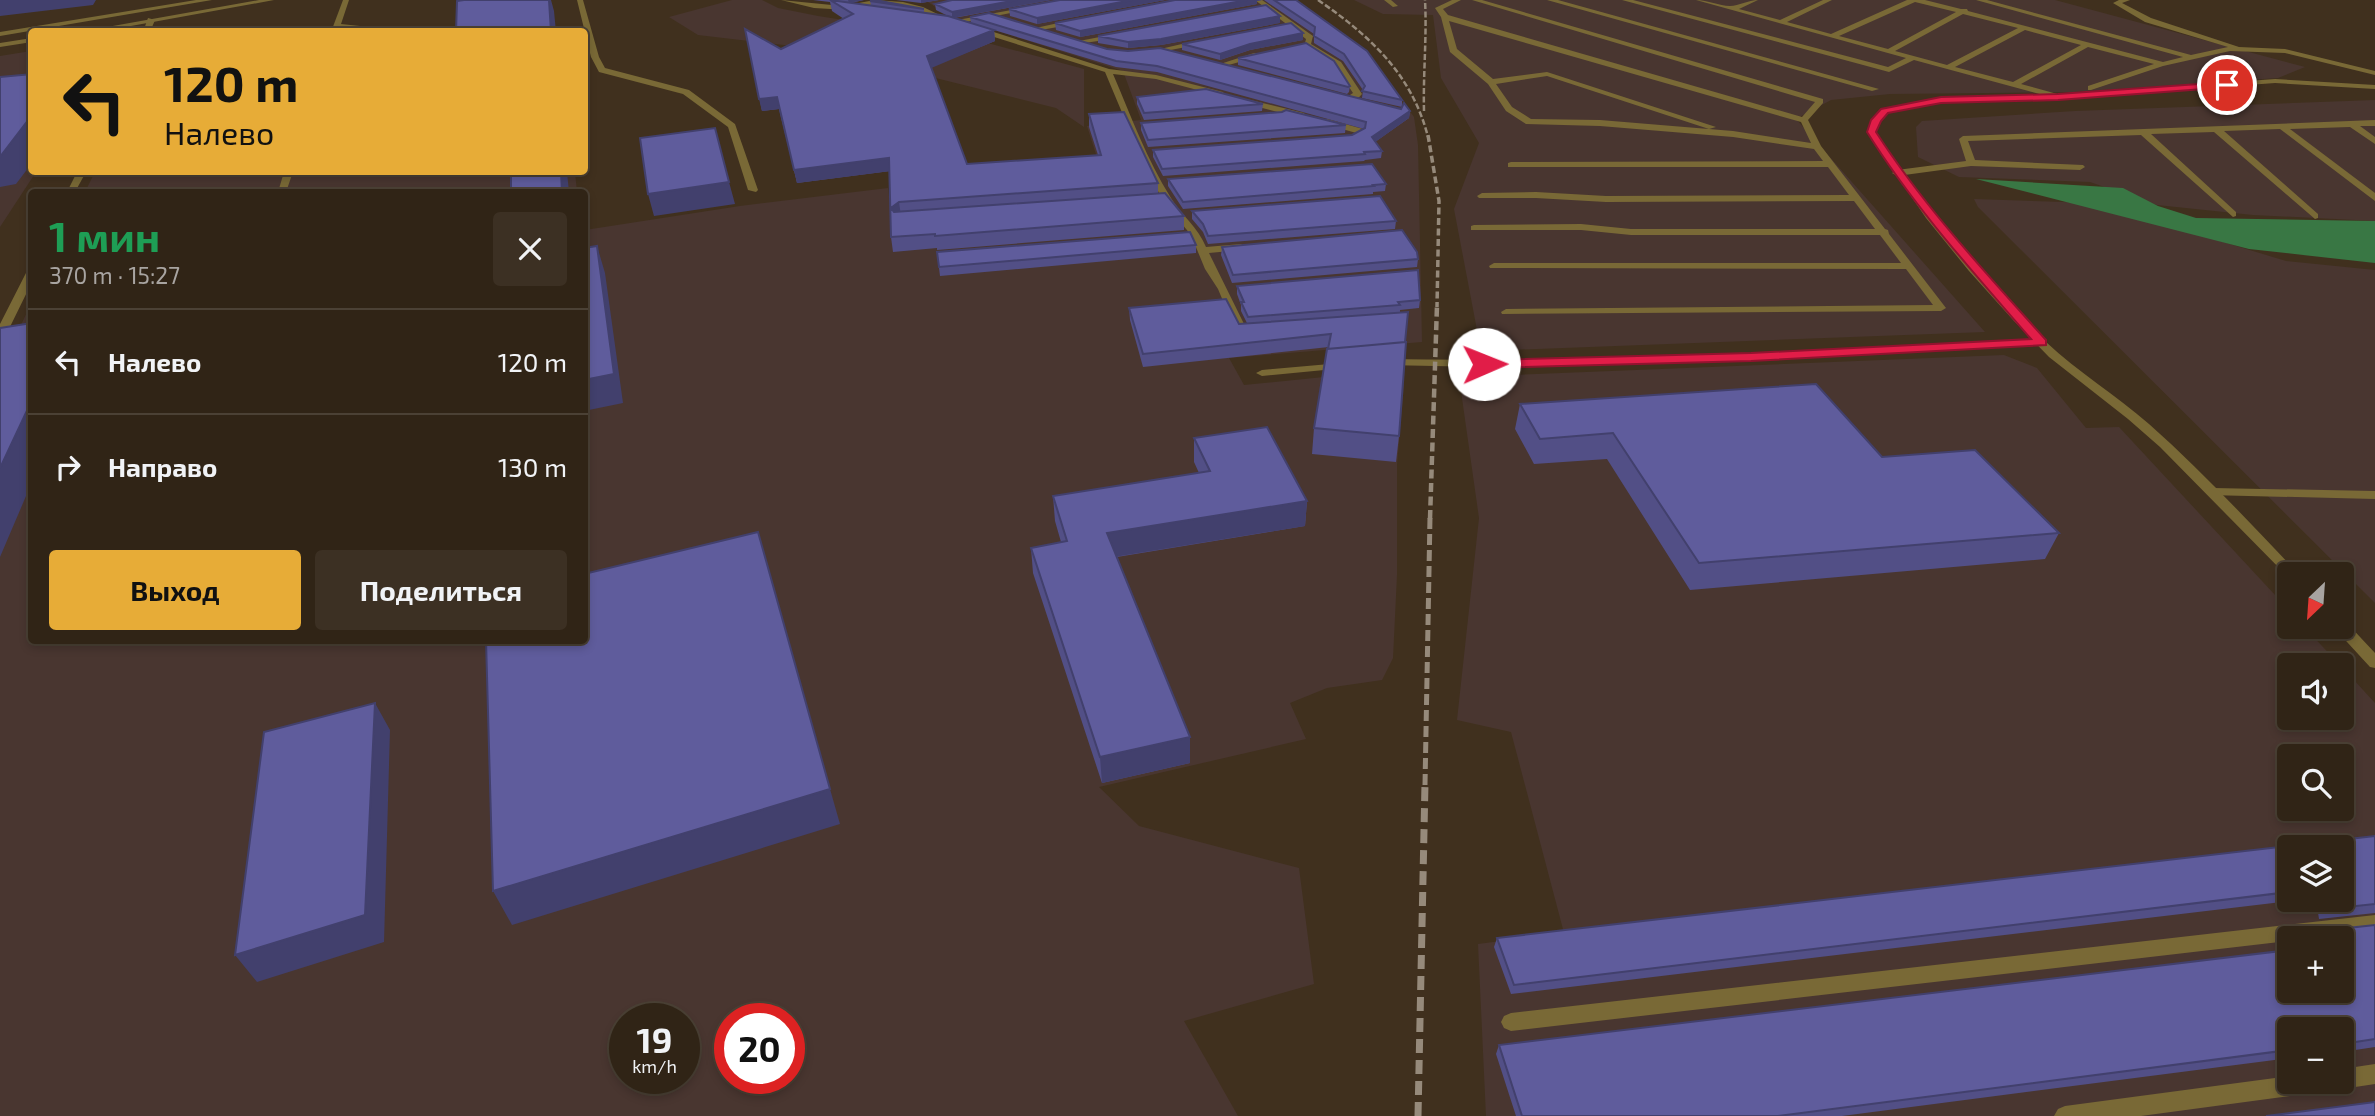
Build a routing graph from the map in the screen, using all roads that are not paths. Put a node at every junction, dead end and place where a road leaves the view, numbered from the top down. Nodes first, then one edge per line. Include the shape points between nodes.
1 (209, 0) edge
2 (270, 0) edge
3 (346, 0) edge
4 (580, 0) edge
5 (784, 0) edge
6 (1258, 0) edge
7 (1387, 0) edge
8 (1458, 0) edge
9 (1475, 0) edge
10 (1550, 0) edge
11 (1625, 0) edge
12 (1699, 0) edge
13 (1755, 0) edge
14 (1829, 0) edge
15 (1915, 0) edge
16 (2127, 0) edge
17 (878, 1) edge
18 (1982, 1) edge
19 (932, 6) dead end
20 (1395, 6) dead end
21 (844, 7) junction
22 (1040, 7) edge
23 (1268, 7) junction
24 (920, 8) junction
25 (1255, 9) edge
26 (1731, 9) junction
27 (869, 12) edge
28 (1962, 12) junction
29 (990, 15) junction
30 (1445, 17) junction
31 (1087, 19) edge
32 (151, 20) junction
33 (930, 21) edge
34 (1013, 22) edge
35 (1780, 22) junction
36 (951, 23) junction
37 (1291, 25) junction
38 (1024, 26) edge
39 (1278, 27) edge
40 (37, 28) edge
41 (105, 28) edge
42 (148, 28) edge
43 (335, 28) edge
44 (587, 28) edge
45 (2024, 28) junction
46 (28, 29) edge
47 (1035, 29) junction
48 (588, 30) edge
49 (0, 34) edge
50 (1119, 35) edge
51 (1057, 36) edge
52 (1832, 36) junction
53 (1068, 39) edge
54 (1212, 40) edge
55 (28, 41) edge
56 (1078, 42) junction
57 (2088, 44) junction
58 (0, 45) edge
59 (1307, 45) junction
60 (1296, 47) edge
61 (1098, 48) edge
62 (2243, 49) junction
63 (1889, 51) junction
64 (1262, 53) edge
65 (1180, 56) edge
66 (2193, 57) junction
67 (1913, 58) junction
68 (1209, 64) edge
69 (2163, 64) junction
70 (1219, 66) junction
71 (1948, 67) junction
72 (1232, 69) edge
73 (1108, 71) junction
74 (2375, 73) edge
75 (1491, 82) junction
76 (2014, 85) junction
77 (2375, 87) edge
78 (2091, 88) dead end
79 (1875, 89) dead end
80 (1214, 92) junction
81 (1188, 94) edge
82 (1227, 96) edge
83 (1337, 96) edge
84 (2058, 97) junction
85 (1136, 99) edge
86 (1241, 99) edge
87 (1350, 99) junction
88 (1123, 100) junction
89 (1362, 103) edge
90 (1294, 114) junction
91 (1267, 116) edge
92 (1307, 117) edge
93 (1804, 120) junction
94 (1320, 121) edge
95 (2375, 122) edge
96 (2352, 124) junction
97 (1146, 125) edge
98 (1133, 126) junction
99 (2281, 126) junction
100 (2216, 129) junction
101 (2143, 132) junction
102 (1733, 134) junction
103 (1338, 138) edge
104 (2375, 141) edge
105 (1817, 147) junction
106 (1157, 152) edge
107 (1143, 153) junction
108 (1971, 163) junction
109 (1830, 164) junction
110 (1511, 165) dead end
111 (2080, 167) dead end
112 (1897, 173) junction
113 (1172, 181) edge
114 (1159, 182) junction
115 (753, 190) dead end
116 (1482, 196) dead end
117 (1857, 198) junction
118 (2375, 198) edge
119 (1168, 201) junction
120 (1155, 202) edge
121 (1193, 214) edge
122 (2233, 214) dead end
123 (1180, 215) junction
124 (2315, 216) dead end
125 (1474, 228) dead end
126 (1885, 232) junction
127 (1196, 233) junction
128 (1182, 235) edge
129 (1259, 246) edge
130 (1204, 250) junction
131 (1494, 266) dead end
132 (1909, 266) junction
133 (28, 279) edge
134 (1237, 288) edge
135 (1223, 289) junction
136 (1506, 312) dead end
137 (1269, 329) edge
138 (0, 335) edge
139 (2041, 343) junction
140 (1372, 363) edge
141 (1358, 365) edge
142 (1262, 373) dead end
143 (2213, 492) junction
144 (2375, 495) edge
145 (2280, 562) edge
146 (2353, 639) edge
147 (2375, 663) edge
148 (2375, 923) edge
149 (1511, 1022) dead end
150 (2375, 1074) edge
151 (2354, 1077) edge
152 (2277, 1088) edge
153 (2065, 1116) edge

1 - 40 street
2 - 32 street
3 - 43 street
4 - 44 street
5 - 21 street
6 - 23 street
7 - 20 street
8 - 30 street via 1439,8
9 - 93 street via 1819,101
10 - 79 street
11 - 67 street via 1889,69
12 - 26 street
13 - 26 street
14 - 35 street
15 - 28 street
15 - 52 street
16 - 62 street via 2116,3 2148,20
17 - 21 street
17 - 24 street
18 - 28 street
18 - 66 street
19 - 24 street
21 - 27 street
22 - 29 street
23 - 25 street
23 - 37 street
24 - 36 street
26 - 35 street
28 - 45 street
28 - 63 street
29 - 34 street
29 - 36 street
30 - 75 street via 1453,50
30 - 93 street
31 - 47 street
32 - 41 street
32 - 42 street
33 - 36 street
35 - 52 street
36 - 73 street
37 - 39 street
37 - 59 street via 1310,38
38 - 47 street
45 - 57 street
45 - 71 street
46 - 49 street
47 - 51 street
48 - 115 street via 602,70 686,92 732,126
50 - 56 street
52 - 63 street
53 - 56 street
54 - 65 street via 1155,51
55 - 58 street
56 - 61 street
57 - 69 street
57 - 76 street
59 - 60 street
59 - 87 street via 1338,64 1358,94
62 - 66 street
62 - 74 street via 2286,51
63 - 67 street
64 - 70 street
66 - 69 street
67 - 71 street
68 - 70 street
69 - 78 street
70 - 72 street
71 - 76 street
73 - 80 street
73 - 88 street
75 - 102 street via 1547,74
75 - 102 street via 1509,108 1529,122
76 - 84 street
77 - 84 street via 2275,81
80 - 81 street
80 - 82 street
83 - 87 street
84 - 112 street via 1941,100 1885,111 1871,132
85 - 88 street
86 - 90 street
87 - 89 street
88 - 98 street
90 - 91 street
90 - 92 street
93 - 105 street
94 - 103 street via 1360,131
95 - 96 street
96 - 99 street
96 - 104 street
97 - 98 street
98 - 107 street
99 - 100 street
99 - 118 street
100 - 101 street
100 - 124 street
101 - 108 street via 1963,139
101 - 122 street
102 - 105 street
105 - 109 street
106 - 107 street
107 - 114 street
108 - 111 street
108 - 112 street
109 - 110 street
109 - 117 street
112 - 139 street
113 - 114 street
114 - 119 street
116 - 117 street
117 - 126 street
119 - 120 street
119 - 123 street
121 - 123 street
123 - 127 street
125 - 126 street
126 - 132 street
127 - 128 street
127 - 130 street
129 - 130 street
130 - 135 street
131 - 132 street
132 - 136 street via 1941,308
133 - 138 street
134 - 135 street
135 - 137 street via 1242,332
139 - 140 street via 1751,357
139 - 143 street via 2143,425
141 - 142 street
143 - 144 street
143 - 145 street
146 - 147 street
148 - 149 street
150 - 151 street
152 - 153 street

